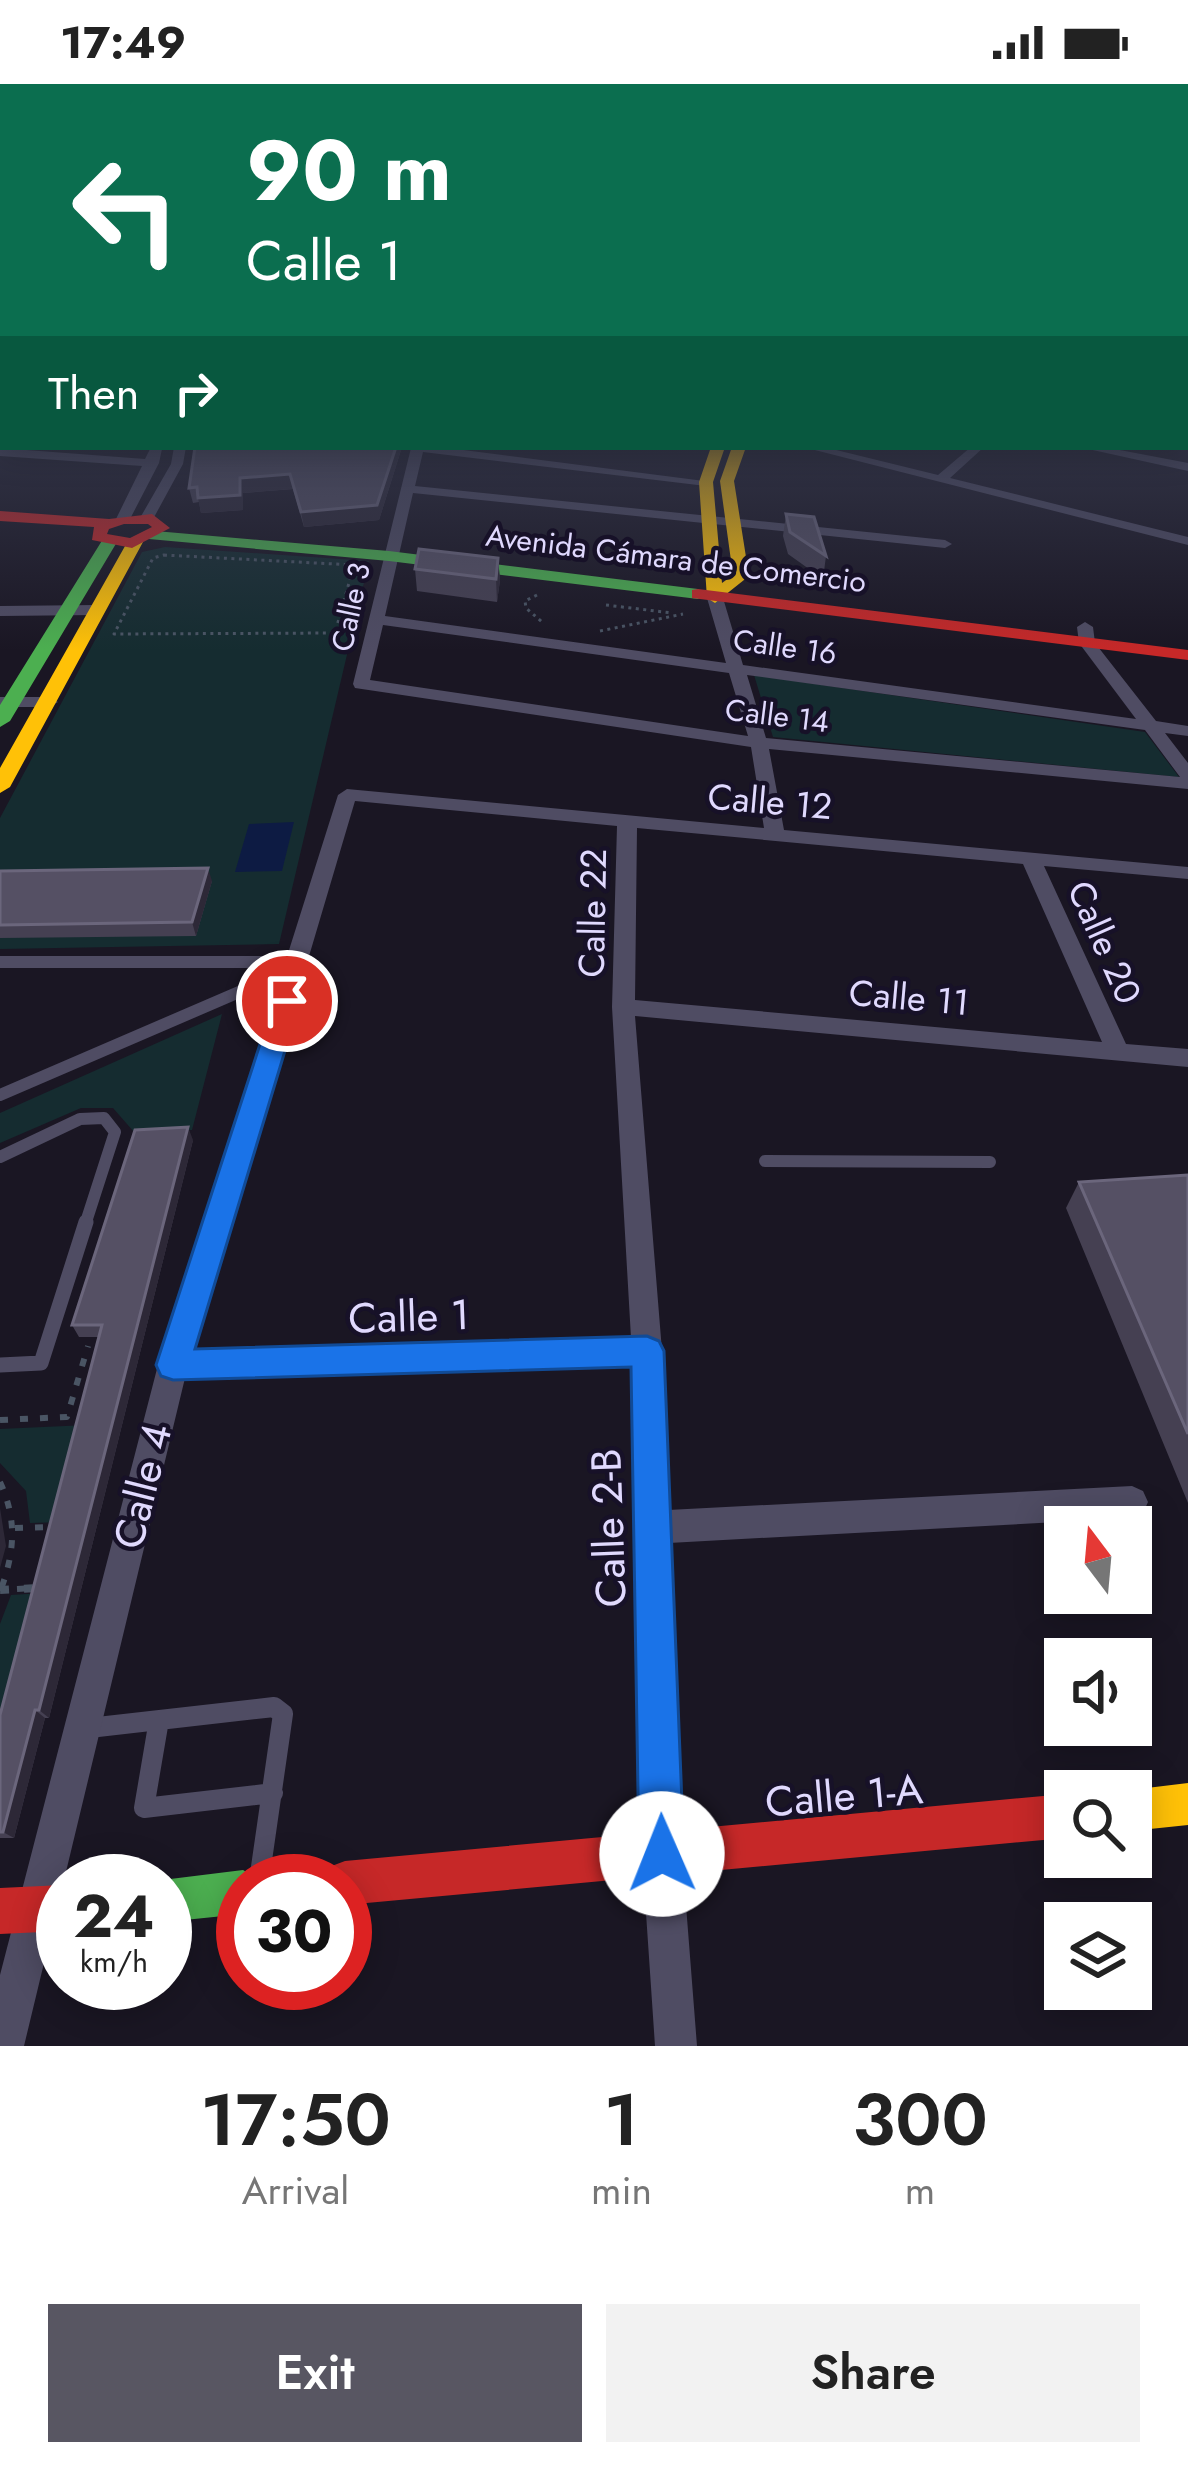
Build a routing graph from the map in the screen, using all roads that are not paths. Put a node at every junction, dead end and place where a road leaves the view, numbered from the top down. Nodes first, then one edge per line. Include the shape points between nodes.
1 (151, 468) edge
2 (175, 468) edge
3 (413, 468) edge
4 (587, 468) edge
5 (711, 468) edge
6 (732, 468) edge
7 (893, 468) edge
8 (954, 468) edge
9 (940, 479) junction
10 (706, 482) junction
11 (408, 489) junction
12 (0, 516) edge
13 (722, 524) junction
14 (0, 528) edge
15 (133, 533) junction
16 (1188, 542) edge
17 (945, 544) dead end
18 (392, 548) junction
19 (720, 588) junction
20 (67, 610) junction
21 (95, 610) junction
22 (0, 611) edge
23 (375, 620) junction
24 (1086, 635) junction
25 (1188, 640) edge
26 (1188, 655) edge
27 (738, 668) junction
28 (362, 684) joint
29 (49, 702) junction
30 (4, 709) edge
31 (1153, 725) junction
32 (1188, 730) edge
33 (759, 743) junction
34 (1188, 779) edge
35 (0, 787) edge
36 (347, 796) joint
37 (627, 821) junction
38 (775, 835) junction
39 (1031, 859) junction
40 (1188, 873) edge
41 (0, 962) edge
42 (623, 1007) junction
43 (1118, 1052) junction
44 (1188, 1058) edge
45 (0, 1095) edge
46 (0, 1156) edge
47 (765, 1161) dead end
48 (990, 1162) dead end
49 (647, 1351) junction
50 (0, 1365) edge
51 (173, 1365) junction
52 (1132, 1502) dead end
53 (654, 1527) junction
54 (159, 1720) junction
55 (82, 1729) junction
56 (273, 1793) junction
57 (1188, 1804) edge
58 (1152, 1807) edge
59 (1044, 1818) edge
60 (263, 1854) edge
61 (662, 1854) junction
62 (372, 1881) edge
63 (33, 1910) edge
64 (4, 2046) edge
65 (676, 2046) edge

1 - 15 street
2 - 15 street
3 - 11 street, Calle 3
4 - 10 street
5 - 10 street
6 - 13 street
7 - 9 street
8 - 9 street
9 - 16 street
10 - 13 street
11 - 13 street
11 - 18 street, Calle 3
12 - 15 street, Avenida Cámara de Comercio
13 - 17 street
13 - 19 street via 741,575
14 - 15 street, Avenida Cámara de Comercio
15 - 18 street, Avenida Cámara de Comercio
15 - 20 street
15 - 21 street
18 - 19 street, Avenida Cámara de Comercio
18 - 23 street, Calle 3
19 - 24 street, Avenida Cámara de Comercio
19 - 27 street
20 - 21 street
20 - 22 street
20 - 30 street
21 - 29 street
23 - 27 street, Calle 16
23 - 28 street, Calle 3
24 - 25 street, Avenida Cámara de Comercio
24 - 26 street, Avenida Cámara de Comercio
24 - 31 street
27 - 31 street, Calle 16
27 - 33 street
28 - 33 street, Calle 14
29 - 30 street
29 - 35 street
31 - 32 street, Calle 16
31 - 34 street
33 - 34 street, Calle 14
33 - 38 street
36 - 37 street, Calle 12
36 - 51 street, Calle 4
37 - 38 street, Calle 12
37 - 42 street, Calle 22
38 - 39 street, Calle 12
39 - 40 street, Calle 12
39 - 43 street, Calle 20
41 - 45 lane via 261,962 253,986
42 - 43 street, Calle 11
42 - 49 street, Calle 2-B
43 - 44 street, Calle 11
46 - 50 lane via 80,1119 104,1118 115,1132 40,1363
47 - 48 lane
49 - 51 street, Calle 1
49 - 53 street, Calle 2-B
51 - 55 street, Calle 4
52 - 53 street
53 - 61 street, Calle 2-B
54 - 55 lane
54 - 56 lane via 274,1707 283,1714
54 - 56 lane via 144,1808
55 - 63 street, Calle 4
56 - 60 lane
57 - 58 street
59 - 61 street, Calle 1-A
61 - 62 street, Calle 1-A
61 - 65 street, Calle 2-B
63 - 64 street, Calle 4

